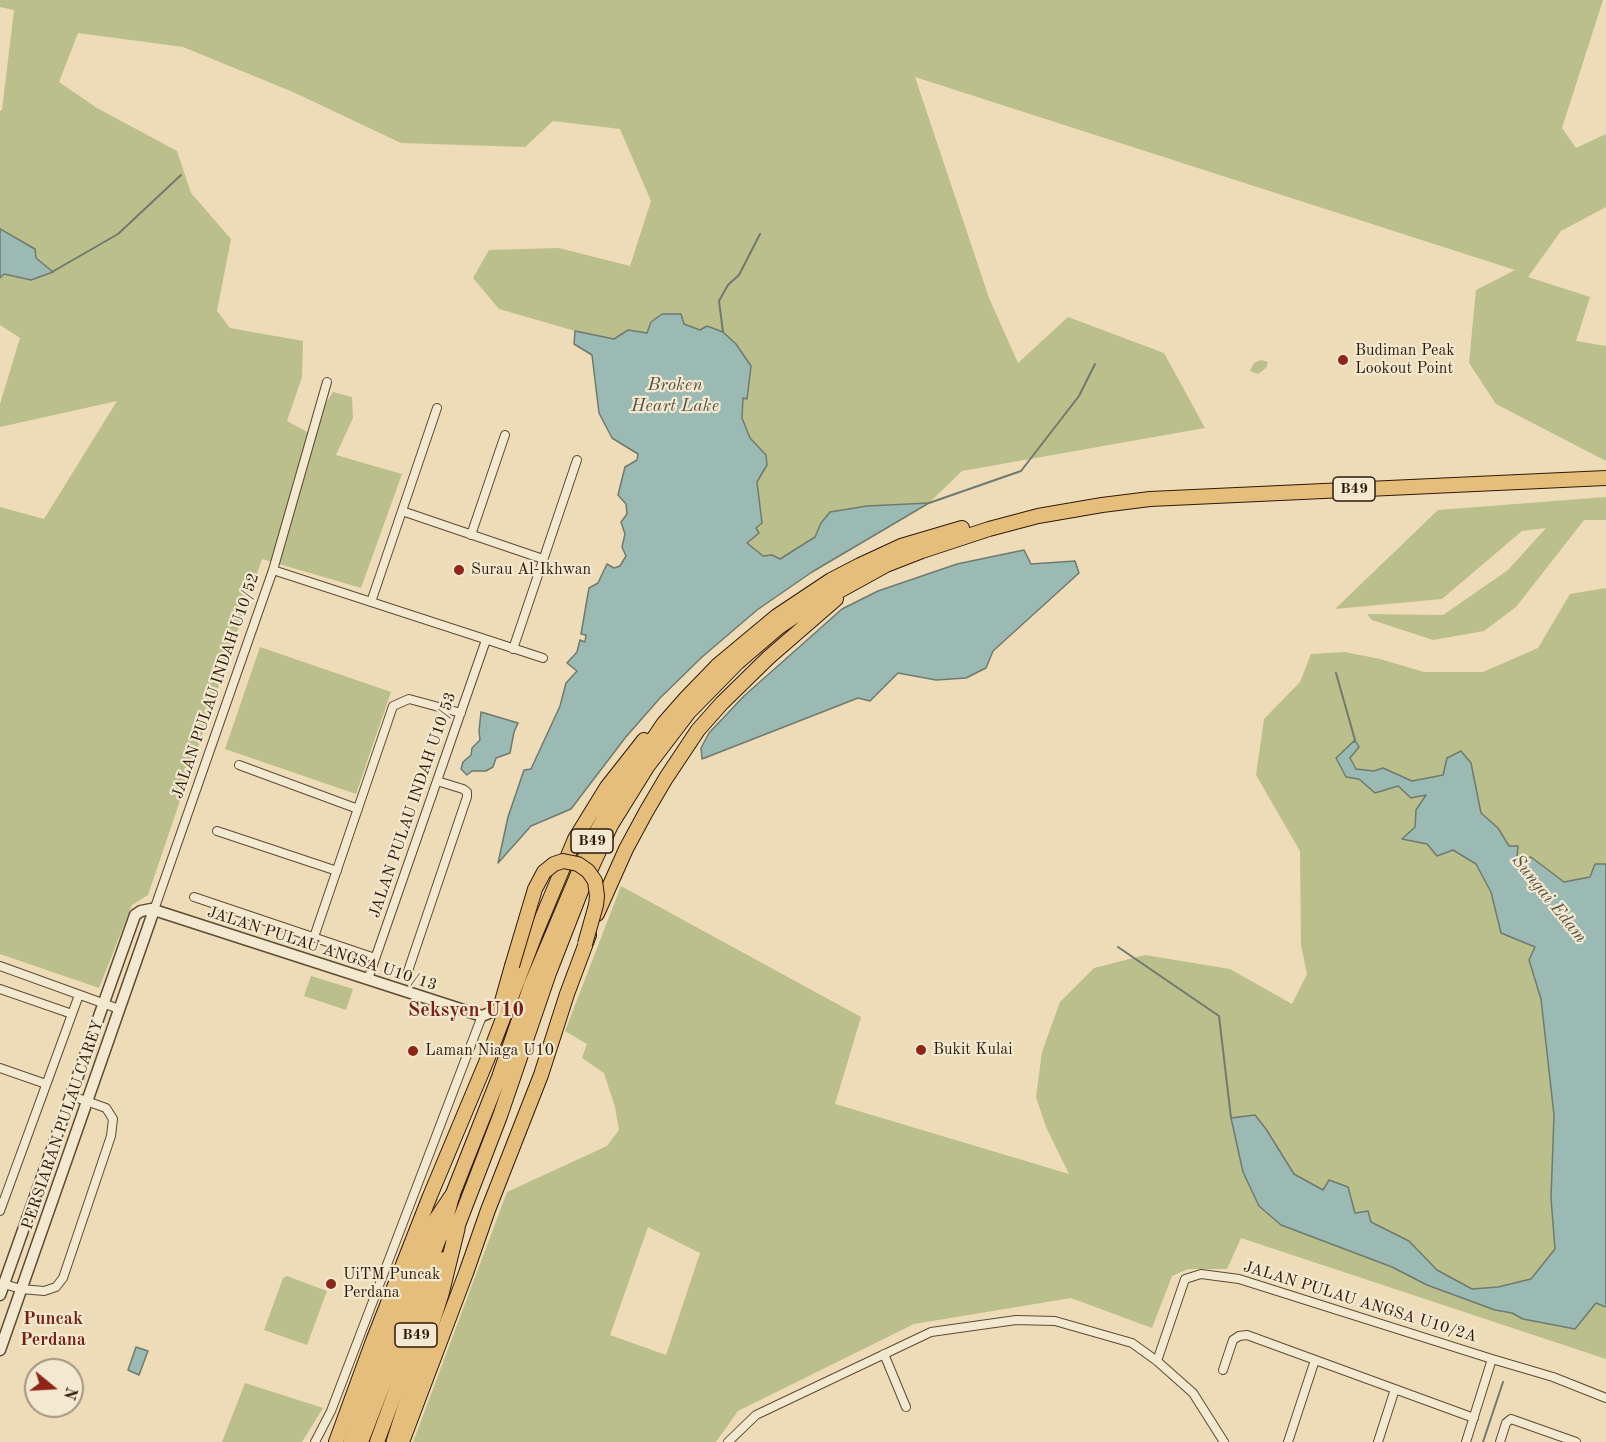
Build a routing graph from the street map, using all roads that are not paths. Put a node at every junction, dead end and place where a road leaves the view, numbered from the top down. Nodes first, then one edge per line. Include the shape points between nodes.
1 (327, 382) dead end
2 (437, 408) dead end
3 (505, 435) dead end
4 (577, 460) dead end
5 (1606, 478) edge
6 (1102, 505) junction
7 (402, 511) junction
8 (471, 535) junction
9 (543, 559) junction
10 (273, 570) junction
11 (863, 577) junction
12 (371, 602) junction
13 (486, 640) junction
14 (513, 649) junction
15 (543, 658) dead end
16 (461, 713) junction
17 (664, 723) junction
18 (239, 765) dead end
19 (437, 782) junction
20 (358, 809) junction
21 (218, 831) dead end
22 (337, 871) junction
23 (194, 897) dead end
24 (154, 910) junction
25 (314, 937) junction
26 (585, 944) junction
27 (375, 958) junction
28 (0, 966) edge
29 (407, 974) dead end
30 (368, 979) junction
31 (0, 989) edge
32 (79, 995) junction
33 (105, 1004) junction
34 (119, 1009) junction
35 (499, 1009) junction
36 (72, 1014) junction
37 (482, 1016) junction
38 (0, 1068) edge
39 (46, 1084) junction
40 (475, 1085) junction
41 (72, 1096) junction
42 (87, 1102) junction
43 (452, 1196) junction
44 (0, 1211) edge
45 (457, 1229) junction
46 (4, 1284) junction
47 (21, 1289) junction
48 (0, 1295) edge
49 (0, 1350) edge
50 (884, 1354) junction
51 (1492, 1359) junction
52 (1315, 1360) junction
53 (1157, 1361) junction
54 (1223, 1370) dead end
55 (1395, 1389) junction
56 (1606, 1398) edge
57 (906, 1407) dead end
58 (1474, 1418) junction
59 (315, 1442) edge
60 (336, 1442) edge
61 (351, 1442) edge
62 (361, 1442) edge
63 (377, 1442) edge
64 (394, 1442) edge
65 (402, 1442) edge
66 (728, 1442) edge
67 (1224, 1442) edge
68 (1288, 1442) edge
69 (1378, 1442) edge
70 (1466, 1442) edge
71 (1500, 1442) edge
72 (1576, 1442) edge

1 - 10 street
2 - 7 street
3 - 8 street
4 - 9 street
5 - 6 main road, B49 via 1150,499
6 - 11 main road, B49 via 989,529 895,561
6 - 17 main road, B49 via 1072,503 1043,507 901,546 860,565 807,596 745,641
7 - 8 street
7 - 12 street
8 - 9 street
9 - 14 street
10 - 12 street, JALAN PULAU INDAH U10/52
10 - 24 street, JALAN PULAU INDAH U10/52
11 - 26 main road via 768,658 698,730 631,840
11 - 45 main road, B49 via 779,627 737,663 688,712 625,800 598,852 561,942
12 - 13 street, JALAN PULAU INDAH U10/52
13 - 14 street, JALAN PULAU INDAH U10/52
13 - 16 street, JALAN PULAU INDAH U10/53
14 - 15 street, JALAN PULAU INDAH U10/52
16 - 19 street, JALAN PULAU INDAH U10/53
16 - 20 street via 409,699 393,706
17 - 40 main road, B49 via 625,762 575,839
17 - 43 main road, B49 via 594,836 531,985
18 - 20 street
19 - 27 street, JALAN PULAU INDAH U10/53
19 - 29 street via 463,789 467,797
20 - 22 street
21 - 22 street
22 - 25 street
23 - 25 street
24 - 30 street, JALAN PULAU ANGSA U10/13
24 - 33 street, PERSIARAN PULAU CAREY via 135,915
24 - 34 street, PERSIARAN PULAU CAREY
25 - 27 street
26 - 35 main road, bridge via 596,905 595,881 578,864 563,861 544,872 535,889
26 - 65 main road via 541,1075
27 - 30 street, JALAN PULAU INDAH U10/53
28 - 32 street
30 - 37 street, JALAN PULAU ANGSA U10/13
31 - 36 street
32 - 33 street
32 - 36 street
33 - 34 street
33 - 41 street, PERSIARAN PULAU CAREY
34 - 42 street, PERSIARAN PULAU CAREY
35 - 37 street
35 - 40 main road
36 - 39 street
37 - 59 street via 335,1400
38 - 39 street
39 - 44 street
40 - 60 main road, B49
41 - 42 street
41 - 46 street, PERSIARAN PULAU CAREY
42 - 47 street, PERSIARAN PULAU CAREY
42 - 47 street via 106,1108 112,1119 111,1137 63,1278 56,1287 44,1291
43 - 61 highway via 434,1223 400,1303
43 - 62 main road, B49
45 - 63 main road, B49
45 - 64 highway via 441,1294
46 - 47 street
46 - 48 street, PERSIARAN PULAU CAREY
47 - 49 street, PERSIARAN PULAU CAREY
50 - 53 street via 931,1332 1016,1320 1055,1321 1132,1343
50 - 57 street
50 - 66 street via 756,1415
51 - 53 street, JALAN PULAU ANGSA U10/2A via 1239,1279 1202,1274 1185,1279
51 - 56 street, JALAN PULAU ANGSA U10/2A
51 - 58 street
52 - 54 street via 1248,1335 1233,1340
52 - 55 street
52 - 68 street
53 - 67 street via 1193,1393
55 - 58 street
55 - 69 street
58 - 70 street
71 - 72 street via 1511,1419

